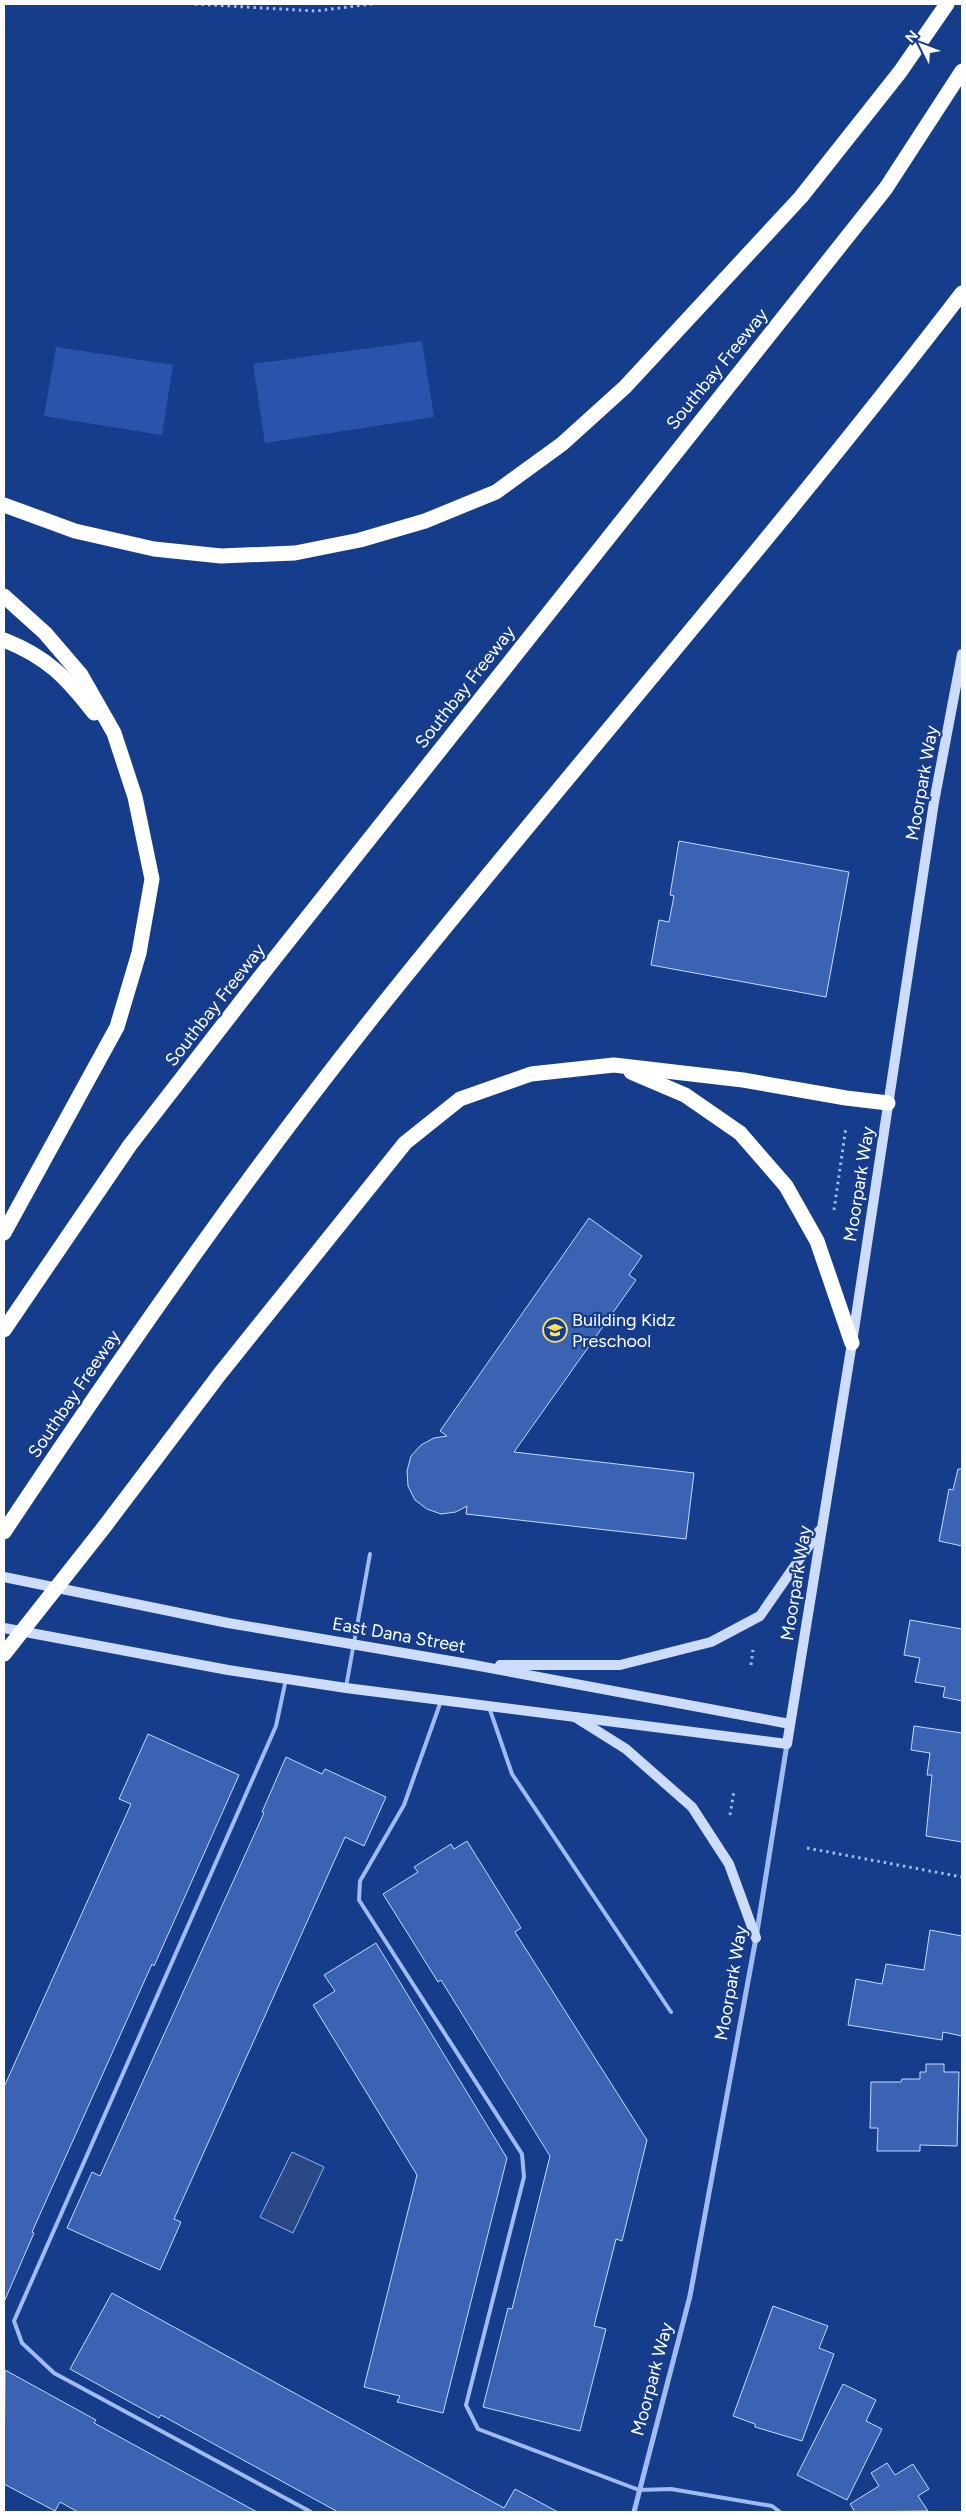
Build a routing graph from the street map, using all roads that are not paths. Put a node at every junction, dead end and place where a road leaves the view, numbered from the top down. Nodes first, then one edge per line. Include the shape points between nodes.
1 (947, 4) edge
2 (962, 71) edge
3 (962, 293) edge
4 (4, 505) edge
5 (4, 596) edge
6 (4, 640) edge
7 (962, 654) edge
8 (135, 797) junction
9 (614, 1065) junction
10 (888, 1103) junction
11 (4, 1233) edge
12 (4, 1330) edge
13 (852, 1343) junction
14 (821, 1528) junction
15 (4, 1532) edge
16 (370, 1554) dead end
17 (4, 1577) edge
18 (4, 1628) edge
19 (355, 1644) junction
20 (4, 1654) edge
21 (474, 1665) junction
22 (286, 1679) junction
23 (346, 1688) junction
24 (441, 1700) junction
25 (489, 1705) junction
26 (572, 1715) junction
27 (790, 1724) junction
28 (787, 1744) junction
29 (756, 1938) junction
30 (671, 2012) dead end
31 (639, 2490) junction
32 (311, 2512) edge
33 (634, 2512) edge
34 (780, 2512) edge

1 - 4 highway via 900,72 787,212 625,387 562,444 496,492 425,521 360,540 295,553 221,556 154,549 75,531
2 - 12 highway, Southbay Freeway via 886,188 130,1145
3 - 15 highway, Southbay Freeway via 864,420 399,984 266,1153 127,1347
5 - 8 highway via 45,633 81,675 114,733
6 - 8 highway via 31,651 70,682 109,734
7 - 10 main road, Moorpark Way via 934,802
8 - 11 highway via 152,879 139,953 117,1027
9 - 10 highway via 743,1080
9 - 13 highway via 685,1095 740,1133 786,1186 817,1241
9 - 20 highway via 532,1074 460,1099 405,1143 219,1375
10 - 13 main road, Moorpark Way
13 - 14 main road, Moorpark Way
14 - 21 main road via 760,1616 711,1642 620,1665
14 - 27 main road, Moorpark Way
16 - 19 lane
17 - 19 main road, East Dana Street via 228,1623
18 - 22 main road
19 - 21 main road, East Dana Street
19 - 23 lane
21 - 27 main road, East Dana Street
22 - 23 main road
22 - 32 lane via 276,1726 14,2321 22,2342 54,2373
23 - 24 main road
24 - 25 main road
24 - 31 lane via 404,1805 360,1881 359,1900 522,2154 524,2177 466,2405 478,2428
25 - 26 main road
25 - 30 lane via 512,1774
26 - 28 main road
26 - 29 main road via 626,1749 692,1807 729,1864
27 - 28 main road, Moorpark Way
28 - 29 street, Moorpark Way
29 - 31 street, Moorpark Way via 690,2296
31 - 33 street, Moorpark Way
31 - 34 lane via 671,2489 772,2506

